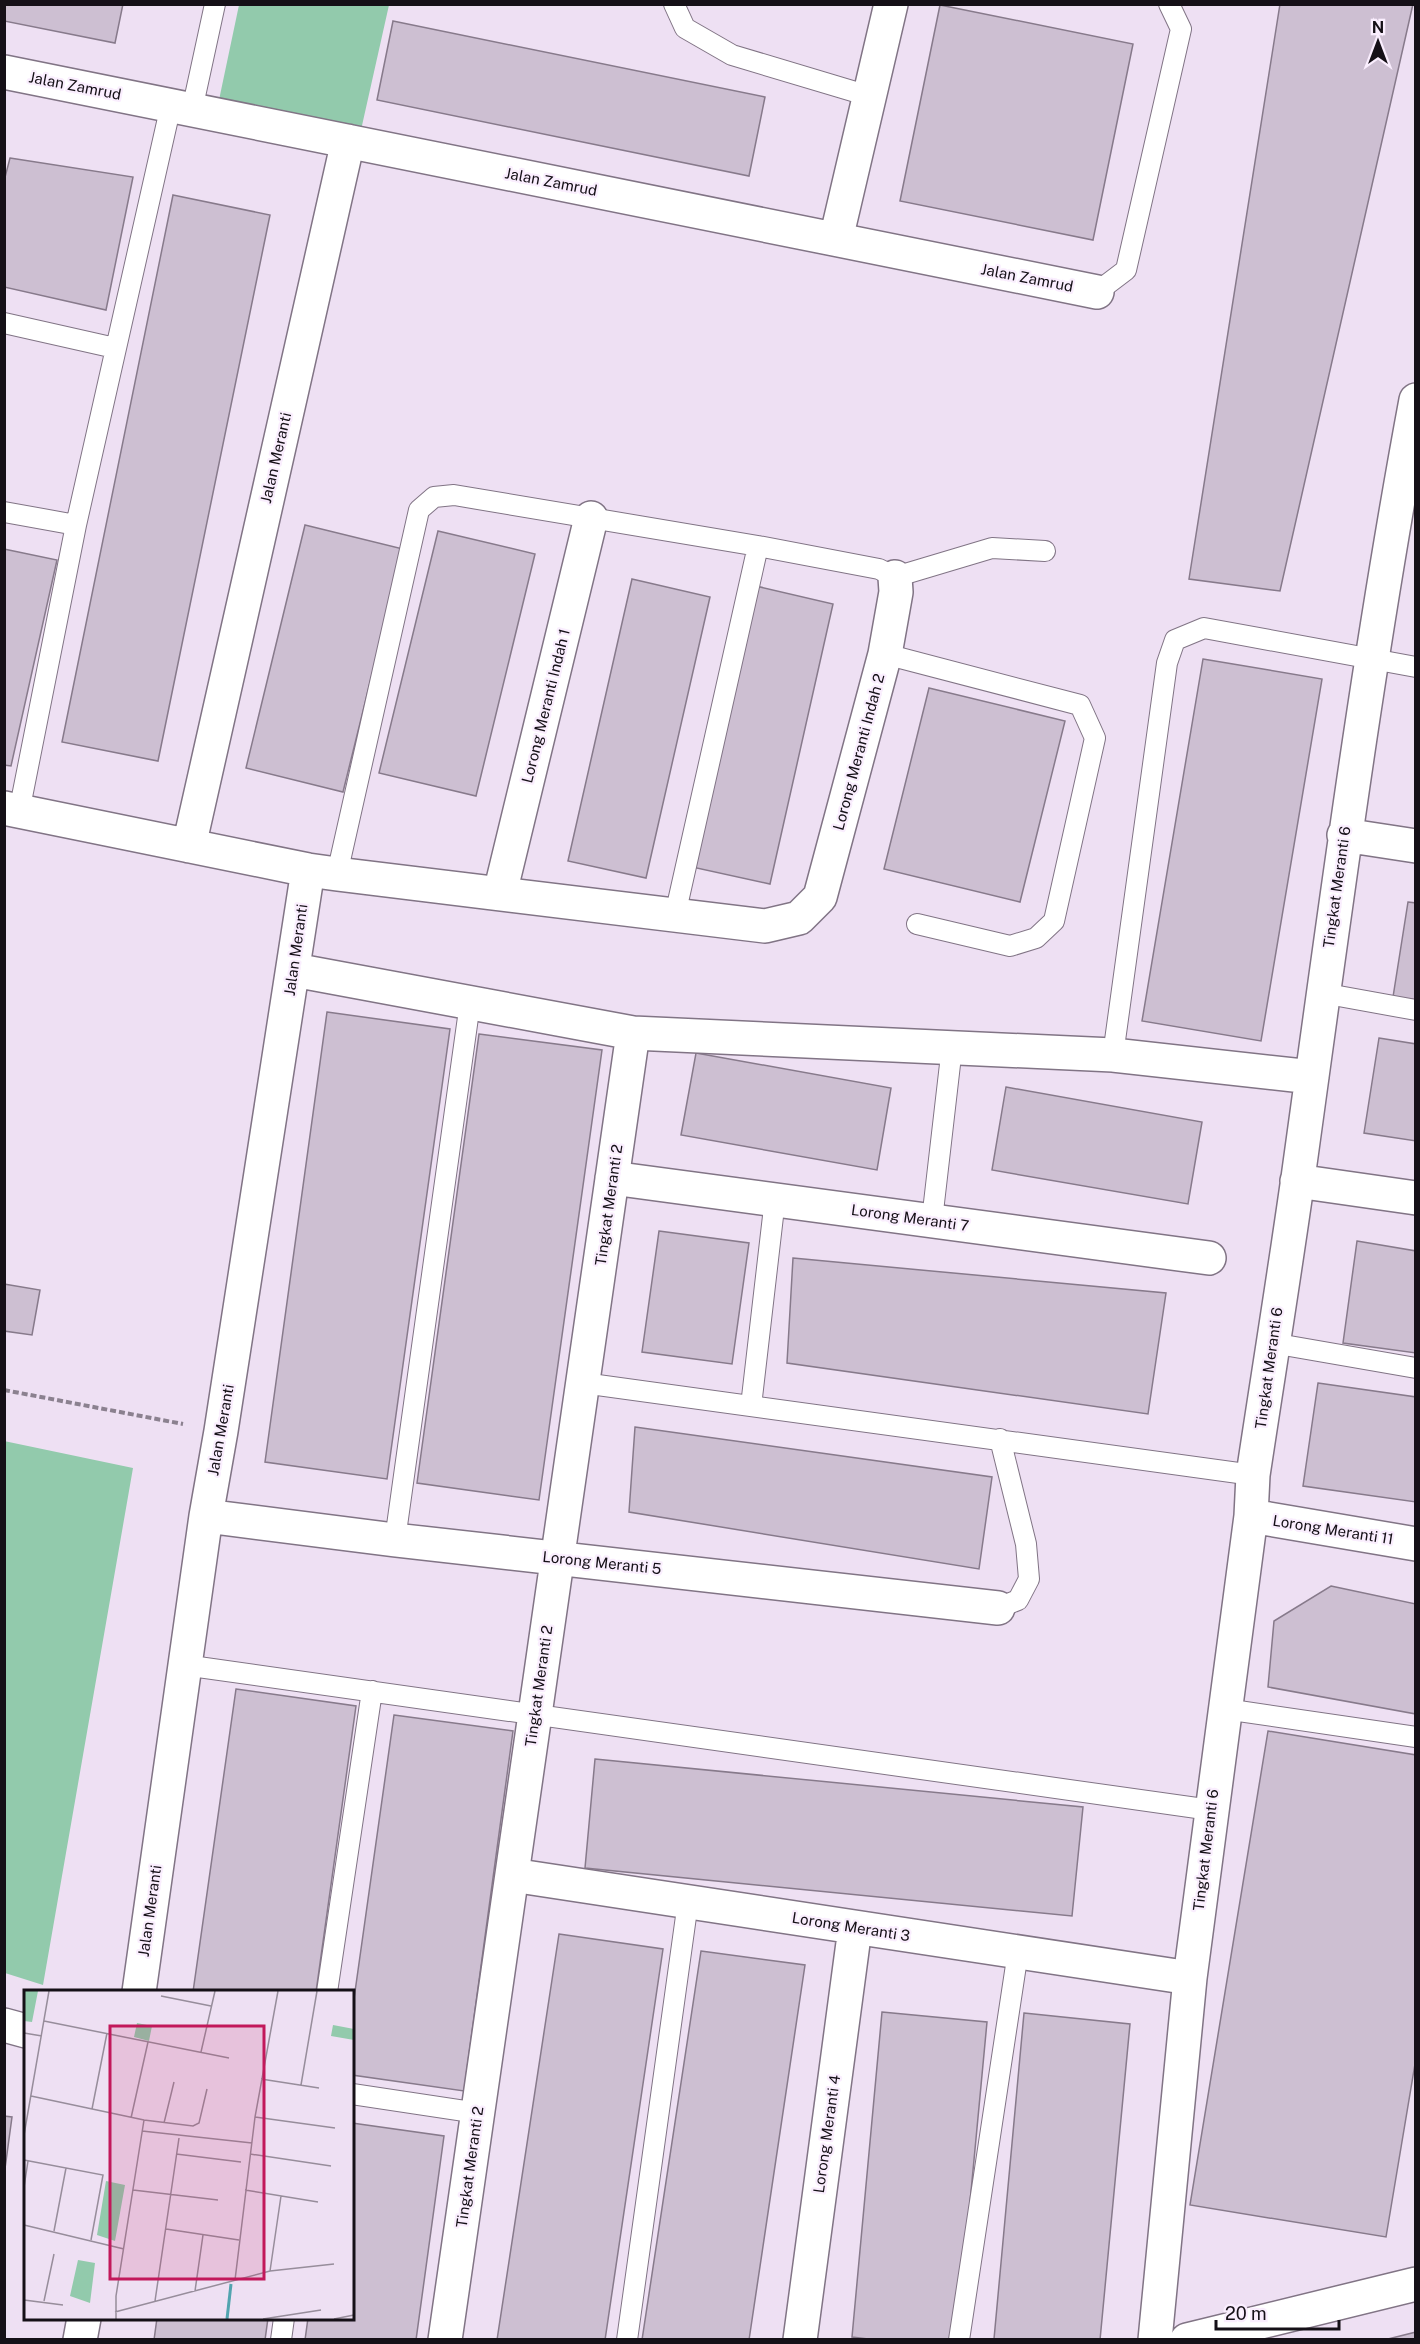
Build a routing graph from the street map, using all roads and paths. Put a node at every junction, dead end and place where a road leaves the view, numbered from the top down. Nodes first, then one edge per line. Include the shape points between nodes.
1 (214, 4) edge
2 (674, 4) edge
3 (891, 4) edge
4 (1169, 4) edge
5 (4, 72) edge
6 (869, 96) junction
7 (181, 107) junction
8 (348, 141) junction
9 (836, 239) junction
10 (1097, 292) joint
11 (4, 323) edge
12 (115, 348) junction
13 (1416, 400) edge
14 (1407, 491) edge
15 (4, 512) edge
16 (591, 518) junction
17 (76, 525) junction
18 (758, 546) junction
19 (1045, 551) dead end
20 (895, 577) junction
21 (885, 654) junction
22 (1371, 660) junction
23 (1416, 667) edge
24 (12, 810) edge
25 (1344, 835) junction
26 (189, 846) junction
27 (1416, 846) edge
28 (323, 872) junction
29 (500, 893) junction
30 (675, 915) junction
31 (917, 924) dead end
32 (294, 970) junction
33 (1322, 993) junction
34 (470, 1003) junction
35 (1416, 1010) edge
36 (633, 1033) junction
37 (952, 1047) junction
38 (1113, 1055) junction
39 (1312, 1077) junction
40 (612, 1178) junction
41 (1297, 1181) junction
42 (1416, 1198) edge
43 (775, 1199) junction
44 (932, 1220) junction
45 (1209, 1258) dead end
46 (1272, 1343) junction
47 (1416, 1368) edge
48 (583, 1383) junction
49 (4, 1390) edge
50 (751, 1406) junction
51 (221, 1431) junction
52 (1000, 1439) junction
53 (1253, 1475) junction
54 (206, 1516) junction
55 (1251, 1516) junction
56 (395, 1540) junction
57 (1416, 1544) edge
58 (557, 1558) junction
59 (998, 1608) joint
60 (184, 1665) junction
61 (372, 1691) junction
62 (1225, 1708) junction
63 (535, 1713) junction
64 (1416, 1737) edge
65 (1211, 1810) junction
66 (512, 1875) junction
67 (688, 1902) junction
68 (855, 1928) junction
69 (1017, 1952) junction
70 (1190, 1978) junction
71 (139, 1990) edge
72 (327, 1990) edge
73 (4, 2025) edge
74 (24, 2030) edge
75 (354, 2094) edge
76 (477, 2114) junction
77 (1416, 2284) edge
78 (84, 2320) edge
79 (284, 2320) edge
80 (80, 2340) edge
81 (281, 2340) edge
82 (445, 2340) edge
83 (627, 2340) edge
84 (800, 2340) edge
85 (959, 2340) edge
86 (1155, 2340) edge
87 (1187, 2340) edge

1 - 7 lane
2 - 6 lane via 685,28 732,56
3 - 6 street
4 - 10 lane via 1182,29 1126,270
5 - 7 street, Jalan Zamrud
6 - 9 street
7 - 8 street, Jalan Zamrud
7 - 12 lane
8 - 9 street, Jalan Zamrud
8 - 26 street, Jalan Meranti
9 - 10 street, Jalan Zamrud
11 - 12 lane
12 - 17 lane
13 - 14 street, Tingkat Meranti 6
14 - 22 street, Tingkat Meranti 6
15 - 17 lane
16 - 18 lane
16 - 28 lane via 454,495 434,497 419,510
16 - 29 street, Lorong Meranti Indah 1
17 - 24 lane
18 - 20 lane via 879,569
18 - 30 lane
19 - 20 lane via 992,548
20 - 21 street, Lorong Meranti Indah 2
21 - 30 street, Lorong Meranti Indah 2 via 820,897 799,918 765,926
21 - 31 lane via 1080,705 1095,738 1054,921 1036,938 1010,946
22 - 23 lane
22 - 25 street, Tingkat Meranti 6
22 - 38 lane via 1204,628 1175,640 1167,663
24 - 26 street
25 - 27 street
25 - 33 street, Tingkat Meranti 6
26 - 28 street
28 - 29 street
28 - 32 street, Jalan Meranti
29 - 30 street
32 - 34 street
32 - 51 street, Jalan Meranti
33 - 35 lane
33 - 39 street, Tingkat Meranti 6
34 - 36 street
34 - 56 lane
36 - 37 street
36 - 40 street, Tingkat Meranti 2
37 - 38 street
37 - 44 lane
38 - 39 street
39 - 41 street, Tingkat Meranti 6
40 - 43 street, Lorong Meranti 7
40 - 48 street, Tingkat Meranti 2
41 - 42 street
41 - 46 street, Tingkat Meranti 6
43 - 44 street, Lorong Meranti 7
43 - 50 lane
44 - 45 street, Lorong Meranti 7
46 - 47 lane
46 - 53 street, Tingkat Meranti 6
48 - 50 lane
48 - 58 street, Tingkat Meranti 2
49 - 51 path
50 - 52 lane
51 - 54 street, Jalan Meranti
52 - 53 lane
52 - 59 lane via 1026,1544 1029,1579 1018,1600
53 - 55 street, Tingkat Meranti 6
54 - 56 street, Lorong Meranti 5
54 - 60 street, Jalan Meranti
55 - 57 street, Lorong Meranti 11
55 - 62 street, Tingkat Meranti 6
56 - 58 street, Lorong Meranti 5
58 - 59 street, Lorong Meranti 5
58 - 63 street, Tingkat Meranti 2
60 - 61 lane
60 - 71 street, Jalan Meranti
61 - 63 lane
61 - 72 lane
62 - 64 lane
62 - 65 street, Tingkat Meranti 6
63 - 65 lane
63 - 66 street, Tingkat Meranti 2
65 - 70 street, Tingkat Meranti 6
66 - 67 street, Lorong Meranti 3
66 - 76 street, Tingkat Meranti 2
67 - 68 street, Lorong Meranti 3
67 - 83 lane
68 - 69 street, Lorong Meranti 3
68 - 84 street, Lorong Meranti 4
69 - 70 street, Lorong Meranti 3
69 - 85 lane
70 - 86 street, Tingkat Meranti 6
73 - 74 street
75 - 76 lane
76 - 82 street, Tingkat Meranti 2
77 - 87 street
78 - 80 street
79 - 81 lane

